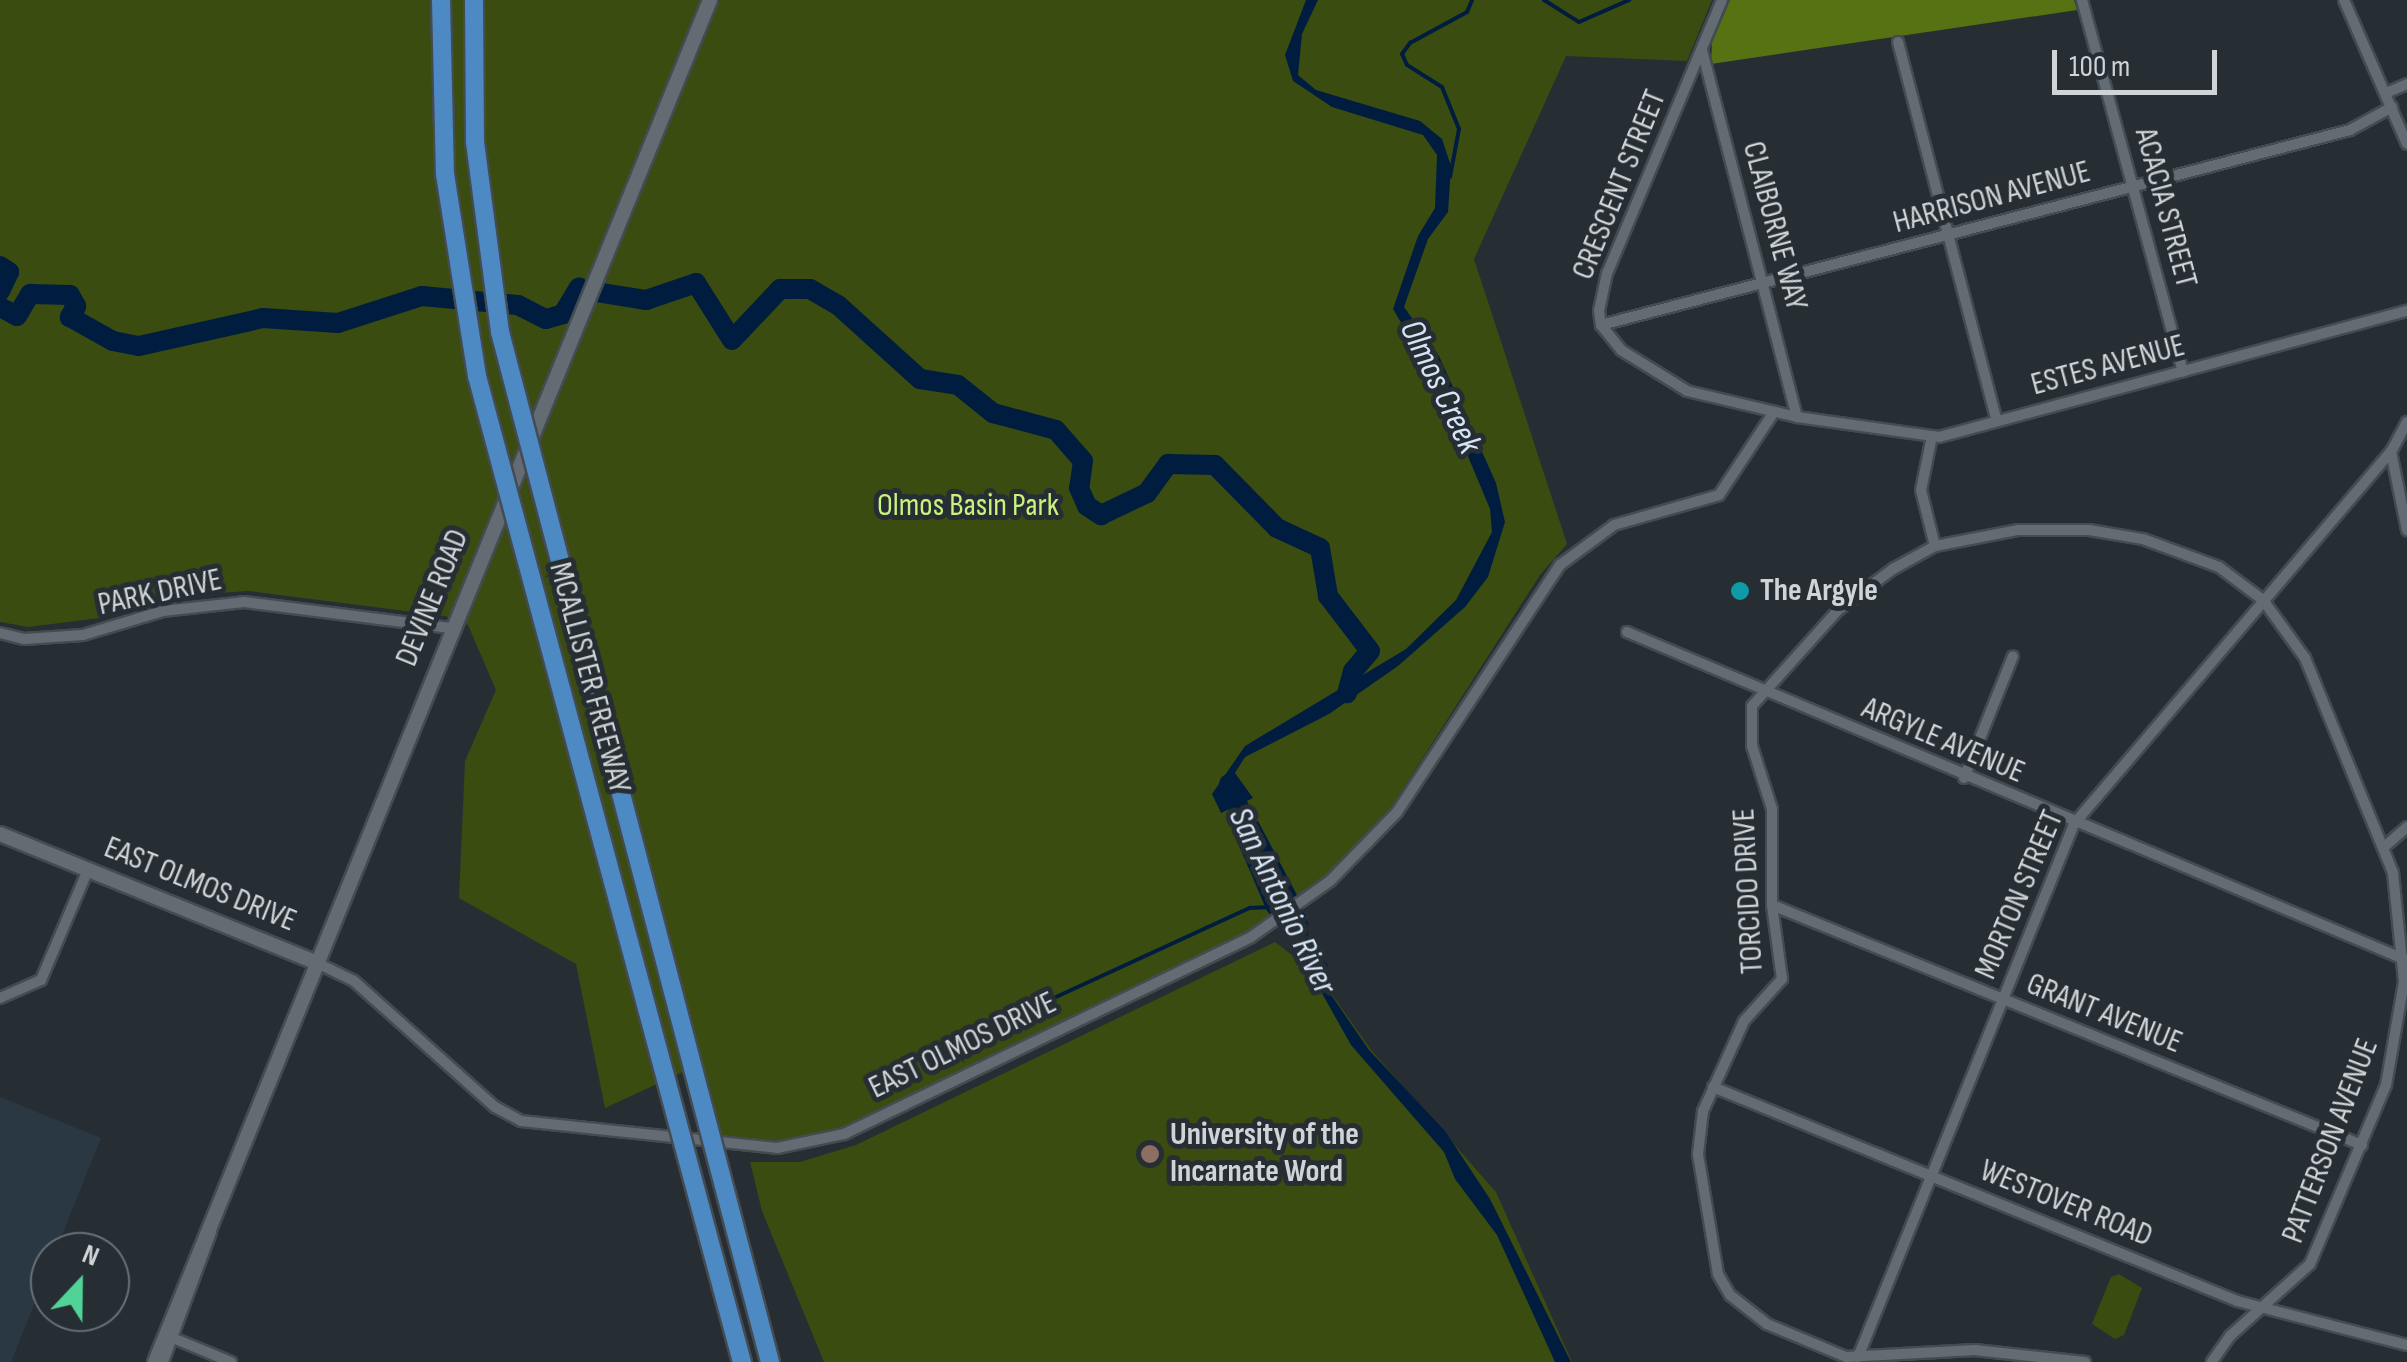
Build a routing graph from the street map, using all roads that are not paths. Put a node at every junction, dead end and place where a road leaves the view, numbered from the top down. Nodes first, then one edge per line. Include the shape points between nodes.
1 (441, 0) edge
2 (474, 0) edge
3 (710, 0) edge
4 (1722, 0) edge
5 (2082, 0) edge
6 (2344, 0) edge
7 (1898, 42) dead end
8 (1702, 48) junction
9 (2407, 84) edge
10 (2386, 93) junction
11 (2392, 108) junction
12 (2407, 144) edge
13 (2133, 186) junction
14 (1947, 236) junction
15 (1764, 286) junction
16 (2407, 310) edge
17 (1602, 324) junction
18 (2184, 371) junction
19 (1774, 412) junction
20 (1797, 417) junction
21 (1997, 421) junction
22 (2407, 422) edge
23 (1932, 436) junction
24 (2392, 452) junction
25 (2407, 530) edge
26 (1935, 546) junction
27 (2263, 600) junction
28 (450, 628) junction
29 (1628, 632) dead end
30 (0, 633) edge
31 (2013, 656) dead end
32 (1765, 690) junction
33 (1964, 778) junction
34 (2074, 824) junction
35 (2407, 827) edge
36 (0, 834) edge
37 (2384, 848) junction
38 (88, 870) junction
39 (1772, 906) junction
40 (2406, 959) edge
41 (313, 961) junction
42 (0, 998) edge
43 (2003, 1000) junction
44 (1713, 1087) junction
45 (2362, 1145) junction
46 (1932, 1176) junction
47 (211, 1219) junction
48 (2263, 1309) junction
49 (173, 1338) junction
50 (2407, 1345) edge
51 (1858, 1358) junction
52 (155, 1362) edge
53 (163, 1362) edge
54 (231, 1362) edge
55 (742, 1362) edge
56 (770, 1362) edge
57 (2084, 1362) edge
58 (2212, 1362) edge

1 - 55 highway, MCALLISTER FREEWAY, bridge via 445,174 477,376
2 - 56 highway, MCALLISTER FREEWAY, bridge via 475,142 500,332
3 - 28 street, DEVINE ROAD
4 - 8 street, CRESCENT STREET
5 - 13 street, ACACIA STREET
6 - 10 street
7 - 14 street
8 - 15 street, CLAIBORNE WAY
8 - 17 street, CRESCENT STREET via 1608,273
9 - 10 street
10 - 11 street
11 - 12 street
11 - 13 street, HARRISON AVENUE via 2350,130
13 - 14 street, HARRISON AVENUE
13 - 18 street, ACACIA STREET
14 - 15 street, HARRISON AVENUE
14 - 21 street
15 - 17 street, HARRISON AVENUE
15 - 20 street, CLAIBORNE WAY
16 - 18 street, ESTES AVENUE
17 - 19 street, CRESCENT STREET via 1622,350 1664,380
18 - 21 street, ESTES AVENUE
19 - 20 street, CRESCENT STREET
19 - 41 street, EAST OLMOS DRIVE via 1719,495 1614,525 1560,565 1398,812 1348,865 1252,937 844,1134 777,1148 521,1121 495,1107 354,981
20 - 23 street
21 - 23 street, ESTES AVENUE
22 - 24 street, MORTON STREET
23 - 26 street via 1921,490
24 - 25 street
24 - 27 street, MORTON STREET
26 - 27 street, PATTERSON AVENUE via 2018,530 2089,530 2193,556
26 - 32 street, PATTERSON AVENUE via 1846,604
27 - 34 street, MORTON STREET
27 - 37 street, PATTERSON AVENUE via 2305,658
28 - 30 street, PARK DRIVE via 244,602 164,611 84,635 24,639
28 - 41 street, DEVINE ROAD
29 - 32 street, ARGYLE AVENUE
31 - 33 street
32 - 33 street, ARGYLE AVENUE
32 - 39 street, TORCIDO DRIVE via 1752,706 1749,730 1772,808
33 - 34 street, ARGYLE AVENUE
34 - 40 street, ARGYLE AVENUE
34 - 43 street, MORTON STREET
35 - 37 street
36 - 38 street, EAST OLMOS DRIVE
37 - 40 street, PATTERSON AVENUE
38 - 41 street, EAST OLMOS DRIVE
38 - 42 street via 42,980
39 - 43 street, GRANT AVENUE
39 - 44 street, TORCIDO DRIVE via 1779,988 1744,1022
40 - 45 street, PATTERSON AVENUE via 2398,1038
41 - 47 street, DEVINE ROAD
43 - 45 street, GRANT AVENUE
43 - 46 street, MORTON STREET
44 - 46 street, WESTOVER ROAD
44 - 51 street, TORCIDO DRIVE via 1698,1154 1718,1274 1730,1295 1767,1324 1826,1352
45 - 48 street, PATTERSON AVENUE via 2310,1264
46 - 48 street, WESTOVER ROAD
46 - 51 street, MORTON STREET
47 - 49 street, DEVINE ROAD via 210,1245
47 - 52 street, DEVINE ROAD
48 - 50 street, WESTOVER ROAD
48 - 58 street, PATTERSON AVENUE
49 - 53 street, DEVINE ROAD
49 - 54 street
51 - 57 street, TORCIDO DRIVE via 1975,1350

